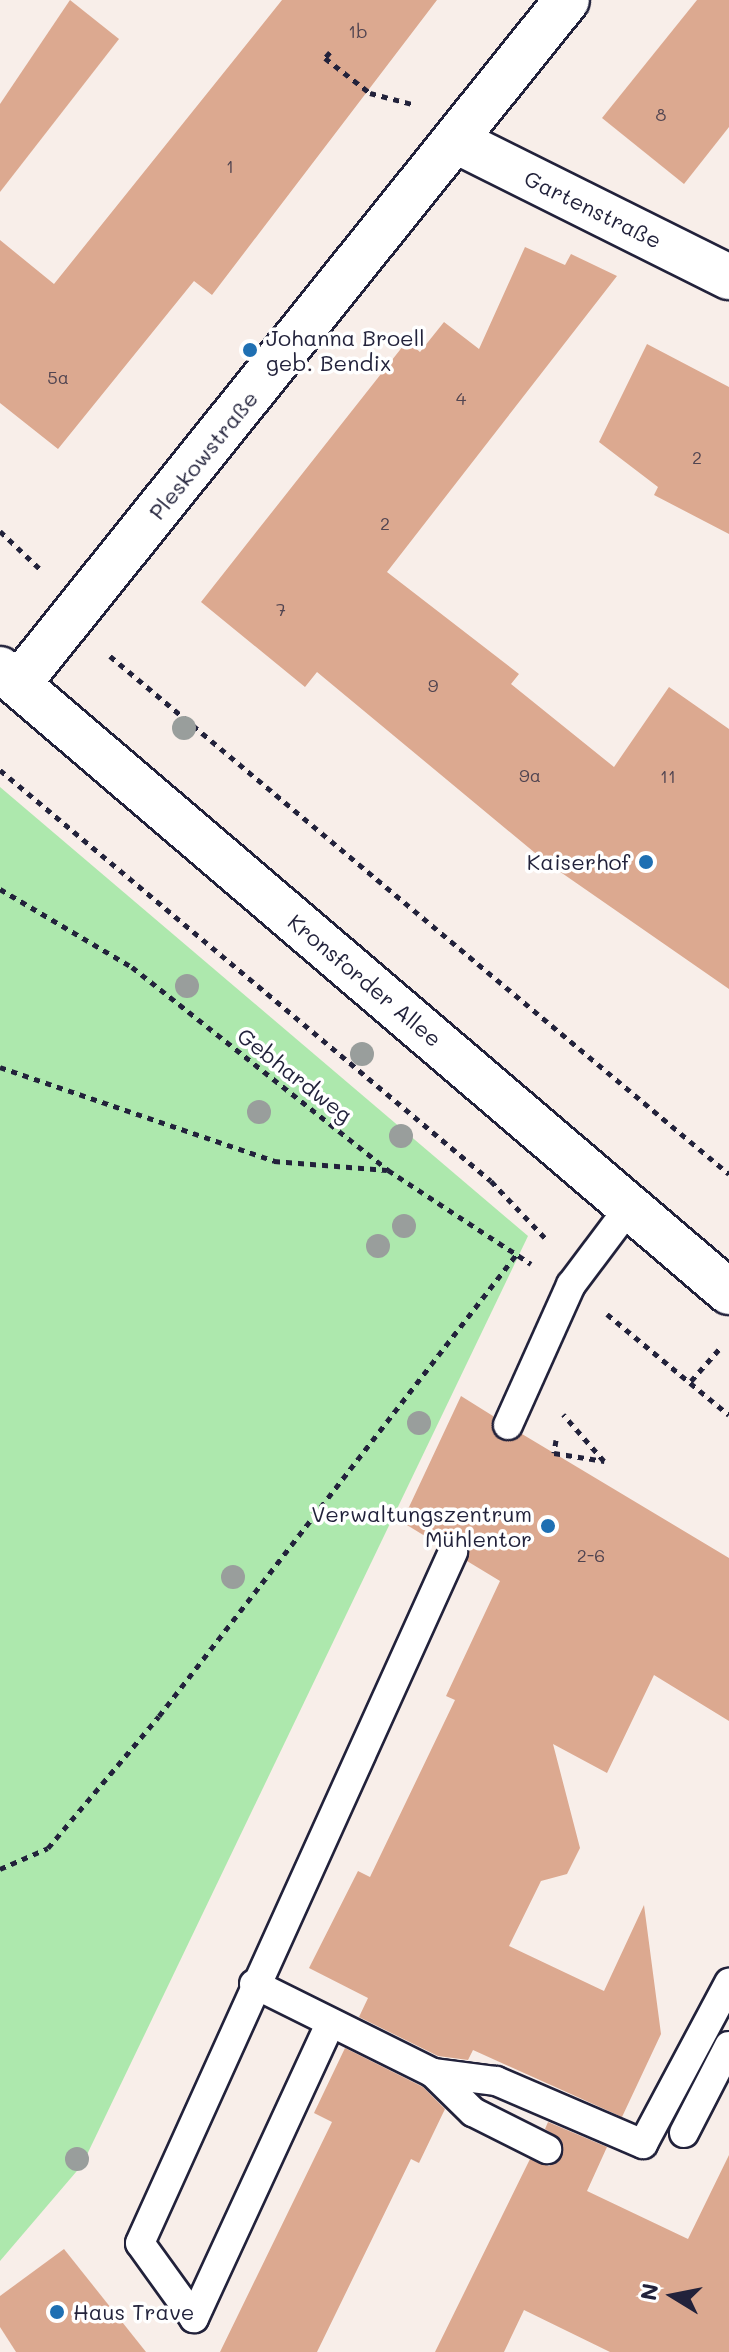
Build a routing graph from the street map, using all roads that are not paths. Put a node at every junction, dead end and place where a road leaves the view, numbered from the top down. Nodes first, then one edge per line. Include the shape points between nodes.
1 (567, 0) edge
2 (458, 142) junction
3 (729, 277) edge
4 (9, 677) edge
5 (631, 1205) junction
6 (729, 1292) edge
7 (508, 1425) dead end
8 (453, 1552) dead end
9 (729, 1983) edge
10 (254, 1984) junction
11 (329, 2026) junction
12 (729, 2046) edge
13 (433, 2073) junction
14 (684, 2133) dead end
15 (547, 2149) dead end

1 - 2 street, Pleskowstraße
2 - 3 street, Gartenstraße
2 - 4 street, Pleskowstraße via 68,621
4 - 5 street, Kronsforder Allee
5 - 6 street, Kronsforder Allee
5 - 7 lane via 571,1285
8 - 10 lane
9 - 13 lane via 643,2144 496,2081
10 - 11 lane
10 - 11 lane via 140,2243 194,2318
11 - 13 lane
12 - 14 lane
13 - 15 lane via 473,2112

